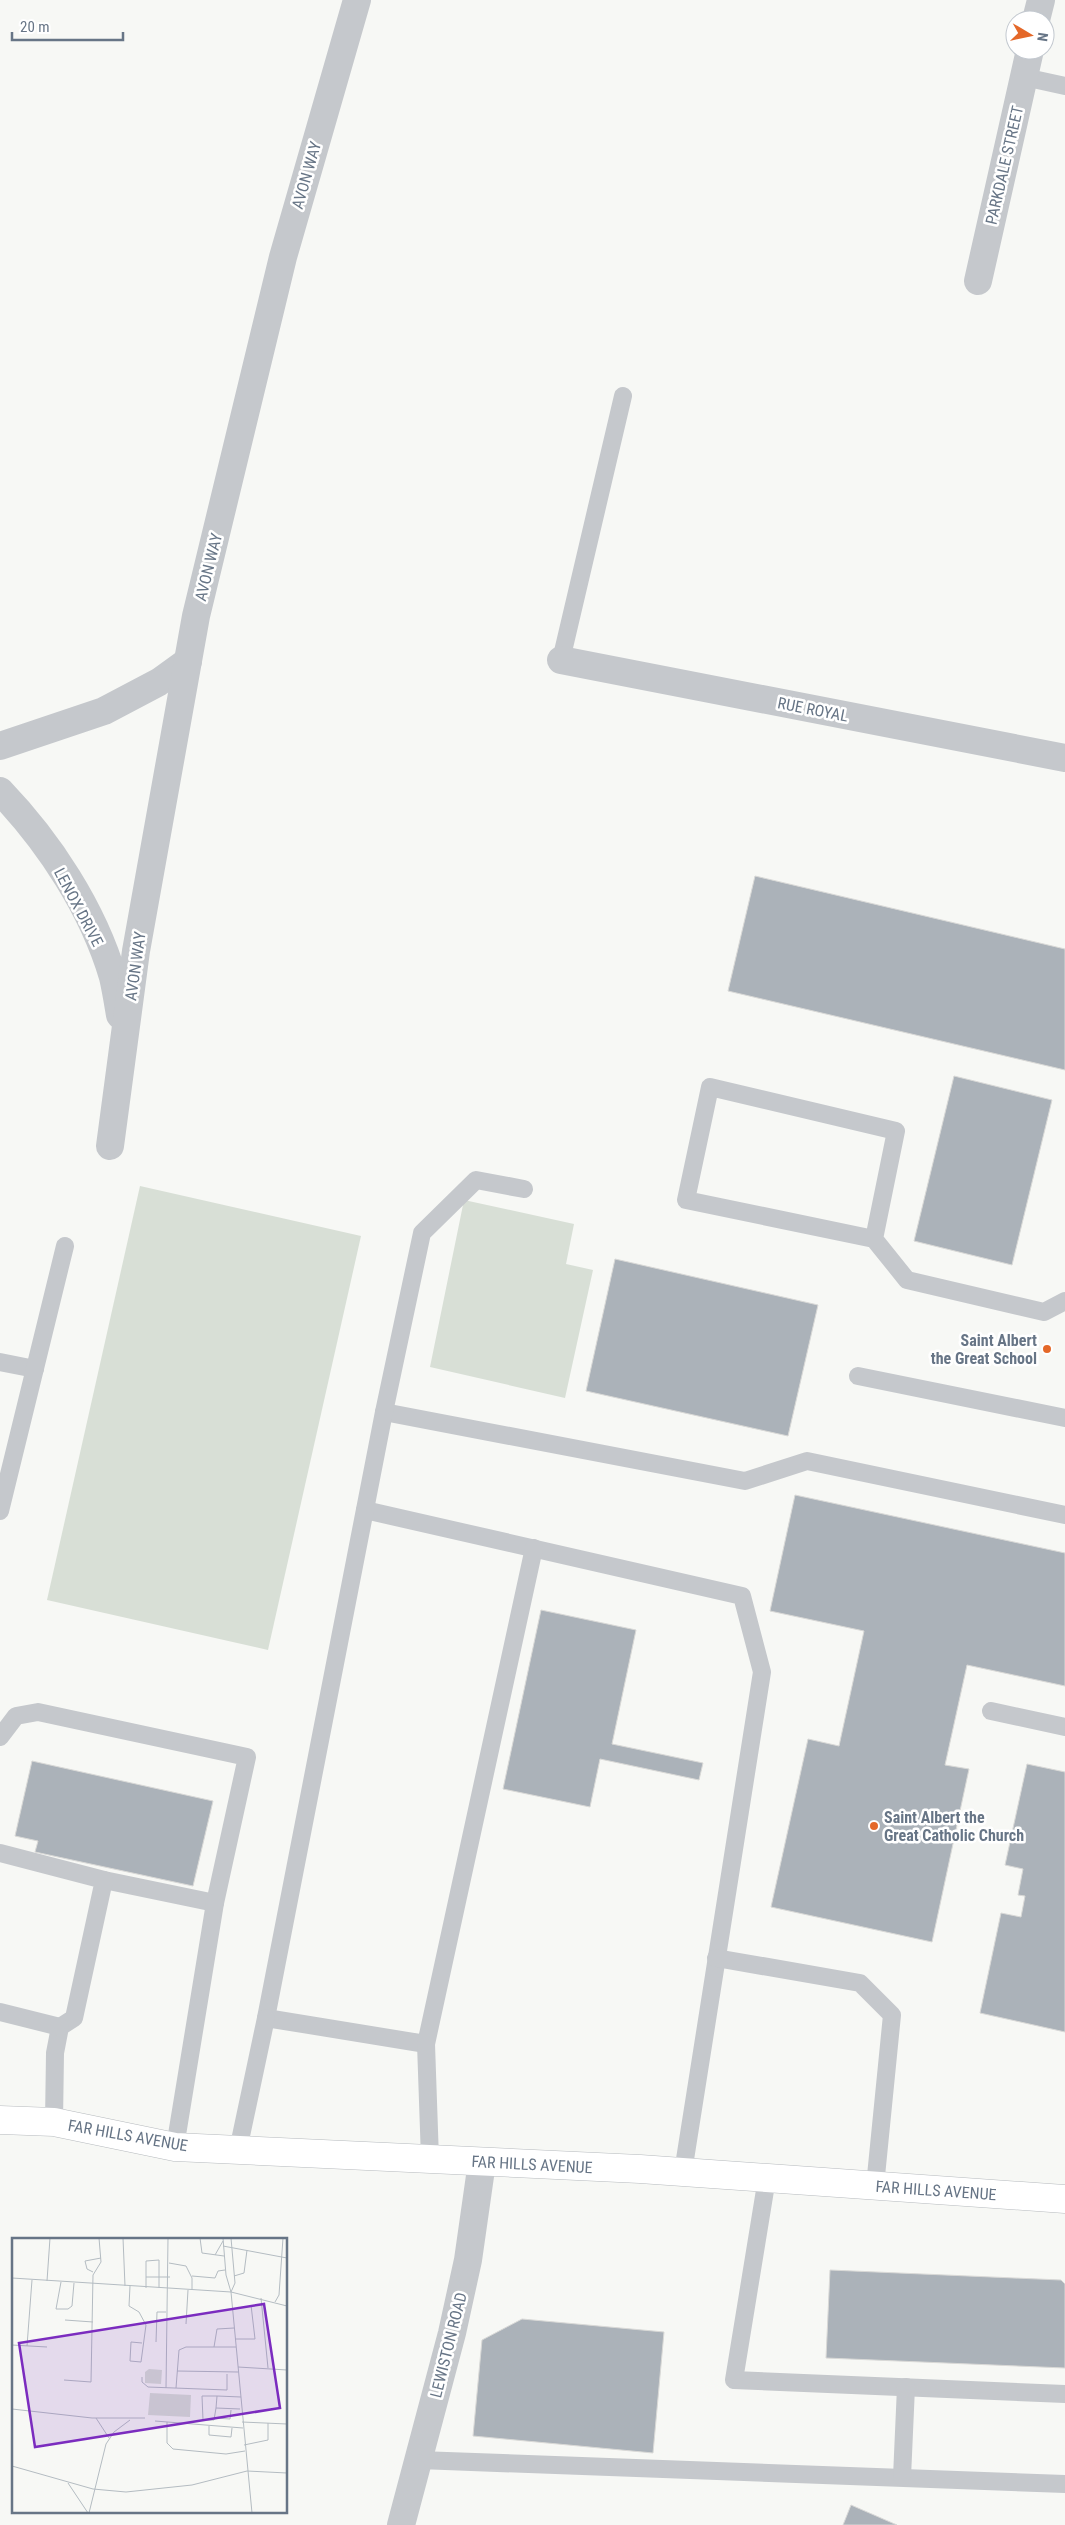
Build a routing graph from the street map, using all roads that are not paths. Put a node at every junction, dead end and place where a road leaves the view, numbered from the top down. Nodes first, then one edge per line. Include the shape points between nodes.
1 (357, 0) edge
2 (1028, 60) edge
3 (1024, 77) junction
4 (1065, 86) edge
5 (978, 280) dead end
6 (623, 396) dead end
7 (561, 660) joint
8 (188, 661) junction
9 (0, 746) edge
10 (1065, 758) edge
11 (0, 791) edge
12 (125, 1039) junction
13 (110, 1146) dead end
14 (524, 1189) dead end
15 (874, 1239) junction
16 (65, 1246) dead end
17 (1065, 1301) edge
18 (0, 1362) edge
19 (35, 1369) junction
20 (858, 1376) dead end
21 (384, 1412) junction
22 (1065, 1418) edge
23 (365, 1510) junction
24 (0, 1511) edge
25 (1065, 1515) edge
26 (534, 1548) junction
27 (991, 1711) dead end
28 (1065, 1726) edge
29 (0, 1737) edge
30 (0, 1853) edge
31 (104, 1880) junction
32 (215, 1902) junction
33 (716, 1958) junction
34 (0, 2012) edge
35 (266, 2018) junction
36 (60, 2026) junction
37 (426, 2044) junction
38 (0, 2120) edge
39 (54, 2122) junction
40 (175, 2147) junction
41 (238, 2150) junction
42 (430, 2160) junction
43 (482, 2162) junction
44 (682, 2172) junction
45 (767, 2178) junction
46 (875, 2186) junction
47 (1065, 2199) edge
48 (906, 2387) junction
49 (1065, 2394) edge
50 (419, 2460) junction
51 (902, 2477) junction
52 (1065, 2484) edge
53 (401, 2525) edge

1 - 8 street, AVON WAY via 283,257 196,616
2 - 3 street, PARKDALE STREET
3 - 4 lane
3 - 5 street, PARKDALE STREET
6 - 7 lane
7 - 10 street, RUE ROYAL
8 - 9 street via 159,682 104,711
8 - 12 street, AVON WAY via 136,951
11 - 12 street, LENOX DRIVE via 21,813 70,883 96,932 113,978
12 - 13 street, AVON WAY
14 - 21 lane via 476,1180 422,1233
15 - 15 lane via 686,1200 710,1087 896,1131
15 - 17 lane via 907,1280 1044,1312
16 - 19 lane
18 - 19 lane
19 - 24 lane
20 - 22 lane
21 - 23 lane
21 - 25 lane via 745,1481 807,1461
23 - 26 lane
23 - 35 lane
26 - 33 lane via 742,1596 762,1672
26 - 37 lane
27 - 28 lane
29 - 32 lane via 16,1716 38,1712 247,1757
30 - 31 lane
31 - 32 lane
31 - 36 lane via 74,2018
32 - 40 lane
33 - 44 lane
33 - 46 lane via 860,1983 892,2014
34 - 36 lane
35 - 37 lane
35 - 41 lane
36 - 39 lane via 54,2053
37 - 42 lane
38 - 39 main road, FAR HILLS AVENUE
39 - 40 main road, FAR HILLS AVENUE
40 - 41 main road, FAR HILLS AVENUE
41 - 42 main road, FAR HILLS AVENUE
42 - 43 main road, FAR HILLS AVENUE
43 - 44 main road, FAR HILLS AVENUE
43 - 50 street, LEWISTON ROAD via 468,2260
44 - 45 main road, FAR HILLS AVENUE
45 - 46 main road, FAR HILLS AVENUE
45 - 48 lane via 734,2380
46 - 47 main road, FAR HILLS AVENUE
48 - 49 lane
48 - 51 lane
50 - 51 lane
50 - 53 street, LEWISTON ROAD
51 - 52 lane

